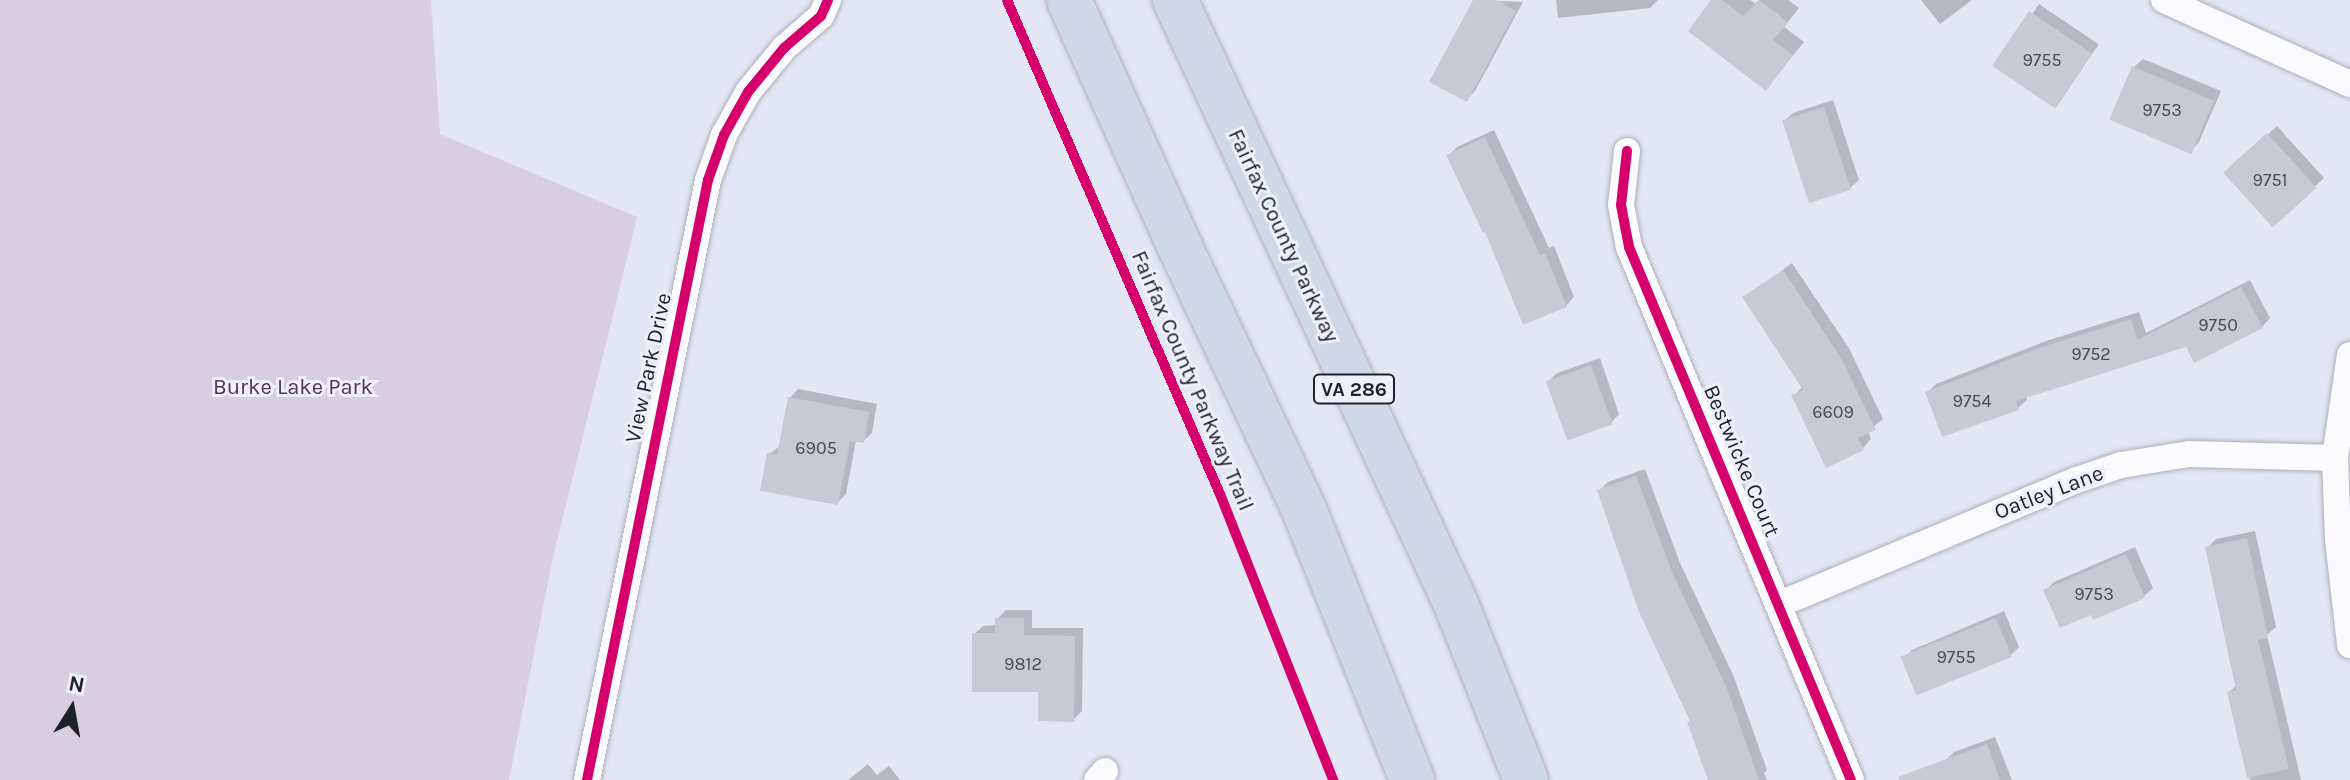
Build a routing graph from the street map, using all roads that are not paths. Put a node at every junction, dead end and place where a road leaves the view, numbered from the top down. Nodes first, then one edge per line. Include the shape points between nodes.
1 (828, 0) edge
2 (1069, 0) edge
3 (1175, 0) edge
4 (2164, 0) edge
5 (2350, 84) edge
6 (1627, 151) dead end
7 (2350, 355) edge
8 (2335, 458) junction
9 (1780, 604) junction
10 (2350, 645) edge
11 (587, 780) edge
12 (1412, 780) edge
13 (1526, 780) edge
14 (1851, 780) edge

1 - 11 street, View Park Drive via 821,16 784,48 748,92 724,135 708,180
2 - 12 highway via 1305,512
3 - 13 highway, Fairfax County Parkway / VA 286 via 1456,604
4 - 5 street
6 - 9 street, Bestwicke Court via 1621,205 1629,247
7 - 8 street
8 - 9 street, Oatley Lane via 2189,454 2121,465
8 - 10 street
9 - 14 street, Bestwicke Court

